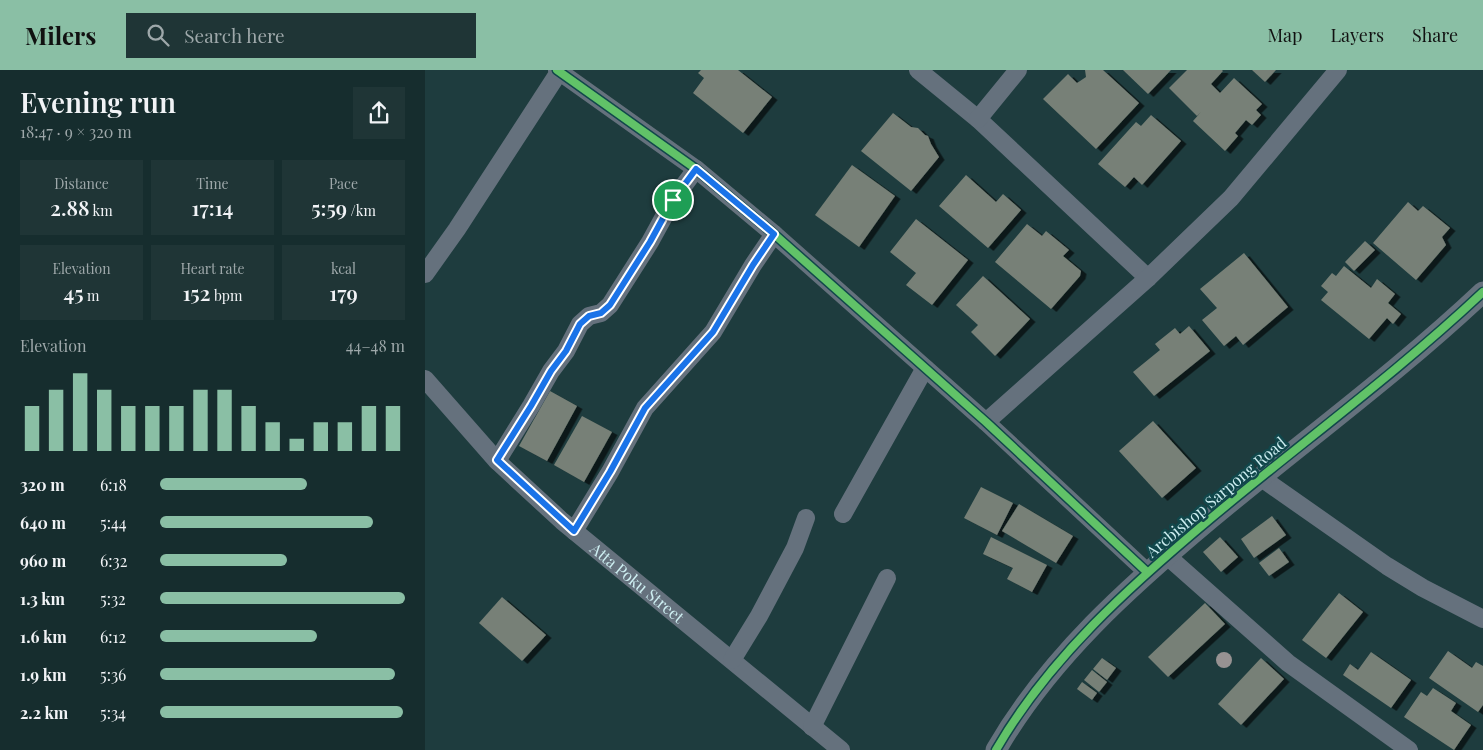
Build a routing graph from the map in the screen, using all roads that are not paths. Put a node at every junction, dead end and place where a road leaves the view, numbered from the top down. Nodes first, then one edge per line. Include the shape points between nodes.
1 (918, 70) edge
2 (1018, 70) edge
3 (1338, 70) edge
4 (558, 71) edge
5 (978, 119) junction
6 (696, 169) junction
7 (774, 234) junction
8 (425, 274) edge
9 (1148, 278) junction
10 (1483, 292) edge
11 (925, 368) junction
12 (425, 379) edge
13 (986, 422) junction
14 (497, 460) junction
15 (1261, 477) junction
16 (843, 514) dead end
17 (805, 518) dead end
18 (574, 531) junction
19 (1166, 555) junction
20 (1147, 572) junction
21 (887, 578) dead end
22 (1483, 619) edge
23 (732, 660) junction
24 (812, 727) junction
25 (841, 750) edge
26 (997, 750) edge
27 (1409, 750) edge

1 - 5 street
2 - 5 street
3 - 9 street via 1241,186
4 - 6 street
4 - 8 street
5 - 9 street
6 - 7 street
6 - 14 street via 673,200 610,305 580,324
7 - 11 street
7 - 18 street via 713,332 645,408
9 - 13 street
10 - 15 street, Arcbishop Sarpong Road via 1421,349
11 - 13 street
11 - 16 street
12 - 14 street, Atta Poku Street
13 - 20 street
14 - 18 street, Atta Poku Street
15 - 19 street, Arcbishop Sarpong Road
15 - 22 street via 1387,566
17 - 23 street via 795,548
18 - 23 street, Atta Poku Street
19 - 20 street, Arcbishop Sarpong Road
19 - 27 street via 1288,663
20 - 26 street, Arcbishop Sarpong Road via 1061,659 1017,716
21 - 24 street
23 - 24 street, Atta Poku Street
24 - 25 street, Atta Poku Street

